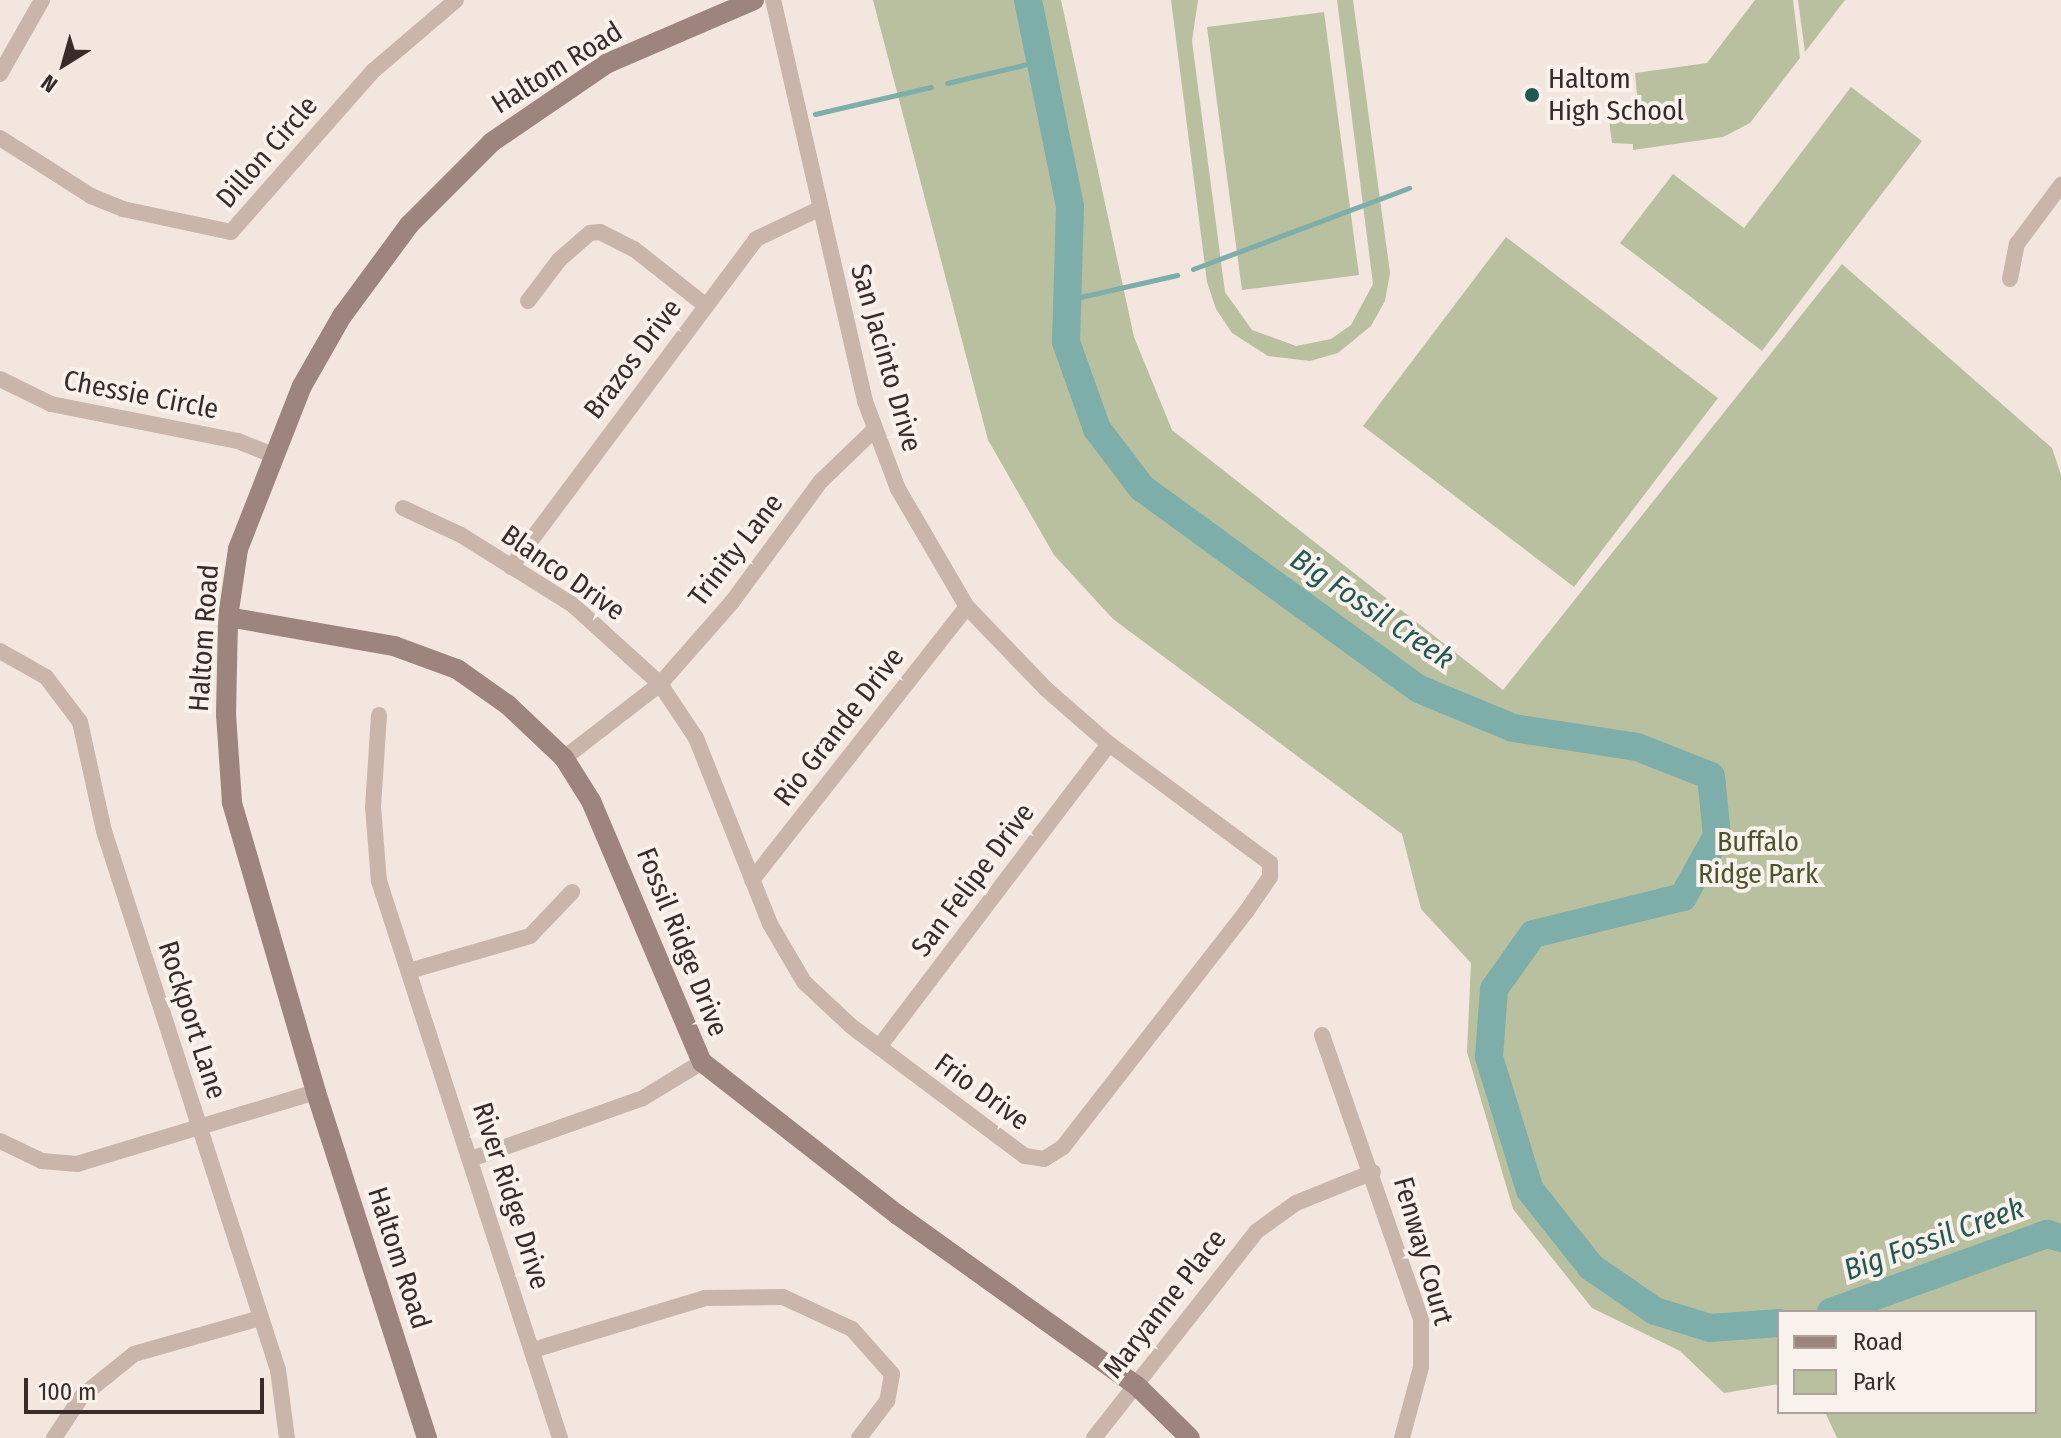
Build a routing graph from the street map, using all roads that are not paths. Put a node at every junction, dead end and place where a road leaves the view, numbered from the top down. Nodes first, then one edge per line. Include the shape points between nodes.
1 (42, 0) edge
2 (456, 0) edge
3 (754, 0) edge
4 (773, 0) edge
5 (0, 74) edge
6 (0, 138) edge
7 (2061, 185) edge
8 (819, 209) junction
9 (2010, 279) dead end
10 (528, 301) dead end
11 (705, 305) junction
12 (0, 379) edge
13 (874, 430) junction
14 (275, 456) junction
15 (403, 508) dead end
16 (511, 567) junction
17 (967, 607) junction
18 (228, 617) junction
19 (0, 651) edge
20 (660, 684) junction
21 (379, 715) dead end
22 (1109, 744) junction
23 (564, 758) junction
24 (1270, 863) joint
25 (752, 880) junction
26 (572, 892) dead end
27 (409, 971) junction
28 (1322, 1035) dead end
29 (879, 1047) junction
30 (702, 1062) junction
31 (316, 1092) junction
32 (200, 1131) junction
33 (0, 1141) edge
34 (471, 1159) junction
35 (1373, 1172) junction
36 (260, 1318) junction
37 (533, 1350) junction
38 (1137, 1386) junction
39 (54, 1438) edge
40 (287, 1438) edge
41 (427, 1438) edge
42 (560, 1438) edge
43 (859, 1438) edge
44 (1094, 1438) edge
45 (1190, 1438) edge
46 (1402, 1438) edge

1 - 5 street
2 - 6 street, Dillon Circle via 373,71 231,232 123,209 91,196
3 - 14 main road, Haltom Road via 608,63 466,164 409,225 342,316 302,386
4 - 8 street, San Jacinto Drive
7 - 9 street via 2017,244
8 - 11 street, Brazos Drive via 756,239
8 - 13 street, San Jacinto Drive
10 - 11 street via 559,260 590,233 600,232 634,249
11 - 16 street, Brazos Drive
12 - 14 street, Chessie Circle via 51,404 238,441
13 - 17 street, San Jacinto Drive via 898,489
13 - 20 street, Trinity Lane via 821,481 732,602
14 - 18 main road, Haltom Road via 238,549
15 - 16 street, Blanco Drive
16 - 20 street, Blanco Drive via 596,622
17 - 22 street, San Jacinto Drive via 1046,689
17 - 25 street, Rio Grande Drive
18 - 23 main road, Fossil Ridge Drive via 394,646 457,669 508,705
18 - 31 main road, Haltom Road via 226,715 232,802
19 - 32 street, Rockport Lane via 46,677 80,722 104,831
20 - 23 street, Trinity Lane
20 - 25 street, Blanco Drive via 696,738
21 - 27 street, River Ridge Drive via 374,846 379,881
22 - 24 street, San Jacinto Drive
22 - 29 street, San Felipe Drive
23 - 30 main road, Fossil Ridge Drive via 608,834 688,1040
24 - 29 street, Frio Drive via 1270,877 1246,912 1073,1135 1044,1159 1025,1156 993,1137
25 - 29 street, Frio Drive via 804,982
26 - 27 street via 530,936
27 - 34 street, River Ridge Drive
28 - 35 street, Fenway Court
30 - 34 street via 643,1098
30 - 38 main road, Fossil Ridge Drive via 910,1224
31 - 32 street
31 - 41 main road, Haltom Road
32 - 33 street via 77,1164 42,1161
32 - 36 street, Rockport Lane
34 - 37 street, River Ridge Drive
35 - 38 street, Maryanne Place via 1296,1203 1257,1231 1192,1308
35 - 46 street, Fenway Court via 1421,1320 1421,1367
36 - 39 street via 134,1354 82,1396
36 - 40 street, Rockport Lane via 282,1385
37 - 42 street, River Ridge Drive
37 - 43 street via 705,1298 783,1297 852,1329 892,1374 887,1401
38 - 44 street, Maryanne Place
38 - 45 main road, Fossil Ridge Drive

